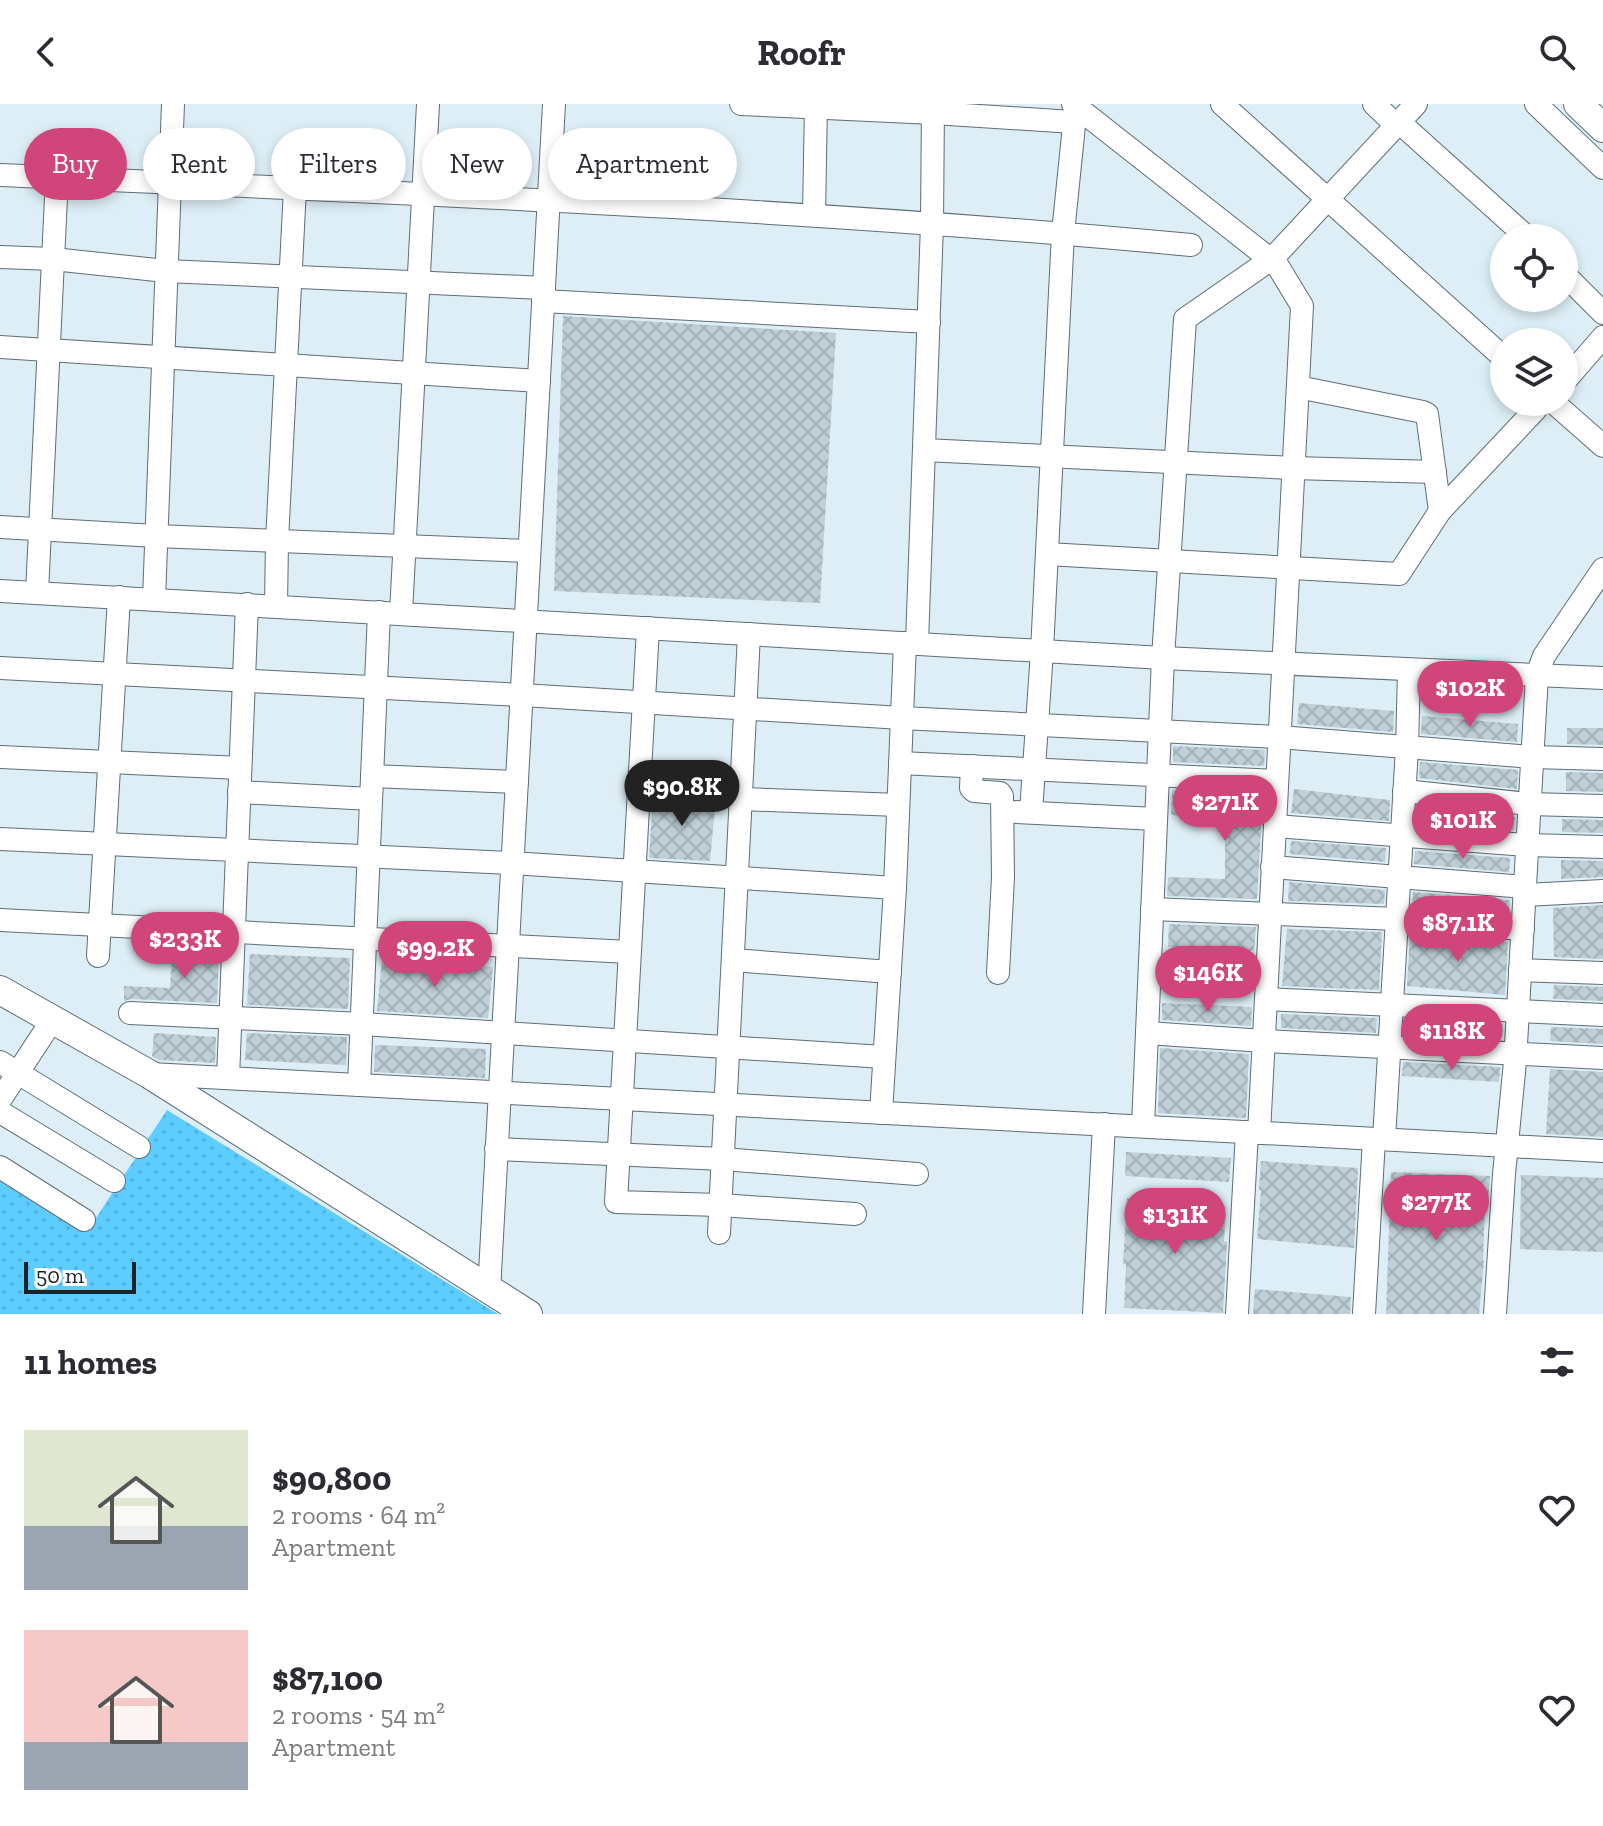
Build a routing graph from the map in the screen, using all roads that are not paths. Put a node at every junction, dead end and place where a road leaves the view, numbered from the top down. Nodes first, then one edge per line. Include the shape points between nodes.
1 (173, 104) edge
2 (428, 104) edge
3 (554, 104) edge
4 (741, 104) edge
5 (1222, 104) edge
6 (1374, 104) edge
7 (1416, 104) edge
8 (1536, 104) edge
9 (1578, 104) edge
10 (816, 106) edge
11 (933, 108) edge
12 (1074, 111) edge
13 (1398, 124) junction
14 (172, 128) edge
15 (427, 128) edge
16 (553, 128) edge
17 (1603, 128) edge
18 (1603, 168) edge
19 (0, 175) edge
20 (24, 176) edge
21 (56, 200) edge
22 (169, 200) edge
23 (294, 200) edge
24 (423, 200) edge
25 (549, 200) joint
26 (1327, 200) junction
27 (814, 215) junction
28 (932, 224) junction
29 (1512, 224) edge
30 (1063, 233) junction
31 (1191, 245) dead end
32 (0, 257) edge
33 (53, 259) junction
34 (1272, 259) junction
35 (166, 271) junction
36 (290, 277) junction
37 (418, 282) junction
38 (1578, 288) edge
39 (544, 295) junction
40 (1603, 313) edge
41 (929, 322) junction
42 (1603, 337) edge
43 (1490, 346) edge
44 (0, 347) edge
45 (49, 350) junction
46 (163, 357) junction
47 (286, 365) junction
48 (1578, 366) edge
49 (414, 373) junction
50 (539, 381) junction
51 (1298, 387) junction
52 (1535, 416) edge
53 (1560, 416) edge
54 (1603, 446) edge
55 (924, 450) junction
56 (1052, 455) junction
57 (1175, 461) junction
58 (1293, 468) junction
59 (1435, 472) junction
60 (1440, 511) junction
61 (0, 527) edge
62 (40, 529) junction
63 (156, 536) junction
64 (277, 541) junction
65 (404, 546) junction
66 (529, 551) junction
67 (1047, 554) junction
68 (1168, 561) junction
69 (1288, 567) junction
70 (1603, 569) edge
71 (0, 591) edge
72 (37, 593) junction
73 (119, 597) junction
74 (154, 599) junction
75 (247, 604) junction
76 (276, 606) junction
77 (390, 612) junction
78 (526, 620) junction
79 (648, 628) junction
80 (749, 634) junction
81 (911, 643) junction
82 (1042, 651) junction
83 (1163, 658) junction
84 (1283, 664) junction
85 (0, 668) edge
86 (1409, 670) junction
87 (115, 674) junction
88 (1537, 675) junction
89 (1603, 678) edge
90 (244, 681) junction
91 (376, 688) junction
92 (522, 695) junction
93 (644, 703) junction
94 (746, 709) junction
95 (902, 718) junction
96 (1038, 725) junction
97 (1160, 731) junction
98 (1279, 737) junction
99 (1407, 748) junction
100 (0, 757) edge
101 (1532, 757) junction
102 (1603, 759) edge
103 (110, 761) junction
104 (900, 763) junction
105 (972, 766) junction
106 (240, 768) junction
107 (1035, 770) junction
108 (372, 776) junction
109 (1158, 776) junction
110 (1277, 781) junction
111 (517, 782) junction
112 (1404, 791) junction
113 (239, 792) junction
114 (371, 799) junction
115 (741, 799) junction
116 (1529, 804) junction
117 (898, 805) junction
118 (1603, 806) edge
119 (1003, 811) junction
120 (1031, 812) junction
121 (1156, 819) junction
122 (1275, 826) junction
123 (1402, 836) junction
124 (0, 839) edge
125 (105, 845) junction
126 (1527, 845) junction
127 (1603, 847) edge
128 (237, 851) junction
129 (369, 857) junction
130 (512, 863) junction
131 (1272, 867) junction
132 (634, 871) junction
133 (1399, 877) junction
134 (737, 878) junction
135 (895, 888) junction
136 (1525, 891) junction
137 (1603, 891) edge
138 (1152, 909) junction
139 (1270, 913) junction
140 (1397, 919) junction
141 (0, 920) edge
142 (100, 925) junction
143 (1523, 929) junction
144 (234, 931) junction
145 (365, 939) junction
146 (508, 945) junction
147 (629, 952) junction
148 (98, 956) dead end
149 (733, 960) junction
150 (1520, 970) junction
151 (890, 972) junction
152 (998, 973) dead end
153 (1603, 973) edge
154 (0, 990) edge
155 (1266, 999) junction
156 (1392, 1005) junction
157 (1518, 1011) junction
158 (130, 1013) dead end
159 (1603, 1015) edge
160 (230, 1018) junction
161 (53, 1019) junction
162 (362, 1024) junction
163 (503, 1032) junction
164 (1147, 1033) junction
165 (624, 1040) junction
166 (1264, 1041) junction
167 (729, 1047) junction
168 (1389, 1048) junction
169 (1516, 1054) junction
170 (884, 1057) junction
171 (1603, 1058) edge
172 (9, 1067) edge
173 (149, 1074) junction
174 (228, 1078) junction
175 (359, 1085) junction
176 (500, 1093) junction
177 (621, 1099) junction
178 (0, 1100) edge
179 (726, 1104) junction
180 (0, 1112) edge
181 (881, 1113) junction
182 (1104, 1124) junction
183 (1143, 1126) junction
184 (1253, 1132) junction
185 (1379, 1139) junction
186 (1506, 1146) junction
187 (139, 1147) dead end
188 (496, 1149) junction
189 (1603, 1151) edge
190 (618, 1154) junction
191 (723, 1159) junction
192 (0, 1167) edge
193 (917, 1174) dead end
194 (114, 1181) dead end
195 (720, 1205) junction
196 (855, 1214) dead end
197 (84, 1220) dead end
198 (719, 1233) dead end
199 (489, 1291) junction
200 (528, 1314) edge
201 (1094, 1314) edge
202 (1237, 1314) edge
203 (1364, 1314) edge
204 (1495, 1314) edge

1 - 14 street
2 - 15 street
3 - 16 street
4 - 10 street
5 - 26 street
6 - 13 street
7 - 13 street
8 - 18 street
9 - 17 main road
10 - 11 street
10 - 27 street
11 - 12 street
11 - 28 street
12 - 30 street
12 - 34 street
13 - 26 street
13 - 29 street
19 - 20 street
21 - 33 street
22 - 35 street
23 - 36 street
24 - 37 street
25 - 27 street
25 - 39 street
26 - 34 street
26 - 43 street
27 - 28 street
28 - 30 street
28 - 41 street
30 - 31 street
30 - 56 street
32 - 33 street
33 - 35 street
33 - 45 street
34 - 51 street via 1302,306
34 - 57 street via 1185,319
35 - 36 street
35 - 46 street
36 - 37 street
36 - 47 street
37 - 39 street
37 - 49 street
38 - 40 street
39 - 41 street
39 - 50 street
41 - 55 street
42 - 48 street
44 - 45 street
45 - 46 street
45 - 62 street
46 - 47 street
46 - 63 street
47 - 49 street
47 - 64 street
49 - 50 street
49 - 65 street
50 - 66 street
51 - 58 street
51 - 59 street via 1427,414
52 - 60 street
53 - 54 street
55 - 56 street
55 - 81 street
56 - 57 street
56 - 67 street
57 - 58 street
57 - 68 street
58 - 59 street
58 - 69 street
59 - 60 street
60 - 69 street via 1399,574
61 - 62 street
62 - 63 street
62 - 72 street
63 - 64 street
63 - 74 street
64 - 65 street
64 - 76 street
65 - 66 street
65 - 77 street
66 - 78 street
67 - 68 street
67 - 82 street
68 - 69 street
68 - 83 street
69 - 84 street
70 - 88 street via 1544,656
71 - 72 street
72 - 73 street
73 - 74 street
73 - 87 street
74 - 75 street
75 - 76 street
75 - 90 street
76 - 77 street
77 - 78 street
77 - 91 street
78 - 79 street
78 - 92 street
79 - 80 street
79 - 93 street
80 - 81 street
80 - 94 street
81 - 82 street
81 - 95 street
82 - 83 street
82 - 96 street
83 - 84 street
83 - 97 street
84 - 86 street
84 - 98 street
85 - 87 street
86 - 88 street
86 - 99 street
87 - 90 street
87 - 103 street
88 - 89 street
88 - 101 street
90 - 91 street
90 - 106 street
91 - 92 street
91 - 108 street
92 - 93 street
92 - 111 street
93 - 94 street
93 - 132 street
94 - 95 street
94 - 115 street
95 - 96 street
95 - 104 street
96 - 97 street
96 - 107 street
97 - 98 street
97 - 109 street
98 - 99 street
98 - 110 street
99 - 101 street
99 - 112 street
100 - 103 street
101 - 102 street
101 - 116 street
103 - 106 street
103 - 125 street
104 - 105 street
104 - 117 street
105 - 107 street
105 - 119 street via 971,788 1000,793
106 - 113 street
107 - 109 street
107 - 120 street
108 - 111 street
108 - 114 street
109 - 110 street
109 - 121 street
110 - 122 street
111 - 130 street
112 - 116 street
112 - 123 street
113 - 114 street
113 - 128 street
114 - 129 street
115 - 117 street
115 - 134 street
116 - 118 street
116 - 126 street
117 - 135 street
119 - 120 street
119 - 152 street
120 - 121 street
121 - 138 street
122 - 123 street
122 - 131 street
123 - 126 street
123 - 133 street
124 - 125 street
125 - 128 street
125 - 142 street
126 - 127 street
126 - 136 street
128 - 129 street
128 - 144 street
129 - 130 street
129 - 145 street
130 - 132 street
130 - 146 street
131 - 133 street
131 - 139 street
132 - 134 street
132 - 147 street
133 - 136 street
133 - 140 street
134 - 135 street
134 - 149 street
135 - 151 street
136 - 137 street
136 - 143 street
138 - 139 street
138 - 164 street
139 - 140 street
139 - 155 street
140 - 143 street
140 - 156 street
141 - 142 street
142 - 144 street
142 - 148 street
143 - 150 street
144 - 145 street
144 - 160 street
145 - 146 street
145 - 162 street
146 - 147 street
146 - 163 street
147 - 165 street
149 - 151 street
149 - 167 street
150 - 153 street
150 - 157 street
151 - 170 street
154 - 161 main road
155 - 156 street
155 - 166 street
156 - 157 street
156 - 168 street
157 - 159 street
157 - 169 street
158 - 160 street
160 - 162 street
160 - 174 street
161 - 172 street
161 - 173 main road
162 - 163 street
162 - 175 street
163 - 165 street
163 - 176 street
164 - 166 street
164 - 183 street
165 - 167 street
165 - 177 street
166 - 168 street
166 - 184 street
167 - 170 street
167 - 179 street
168 - 169 street
168 - 185 street
169 - 171 street
169 - 186 street
170 - 181 street
172 - 178 street
172 - 187 street
173 - 174 street
173 - 199 main road
174 - 175 street
175 - 176 street
176 - 177 street
176 - 188 street
177 - 179 street
177 - 190 street
179 - 181 street
179 - 191 street
180 - 194 street
181 - 182 street
182 - 183 street
182 - 201 street
183 - 184 street
184 - 185 street
184 - 202 street
185 - 186 street
185 - 203 street
186 - 189 street
186 - 204 street
188 - 190 street
188 - 199 street
190 - 191 street
190 - 195 street via 616,1202
191 - 193 street
191 - 195 street
192 - 197 street
195 - 196 street
195 - 198 street
199 - 200 main road

